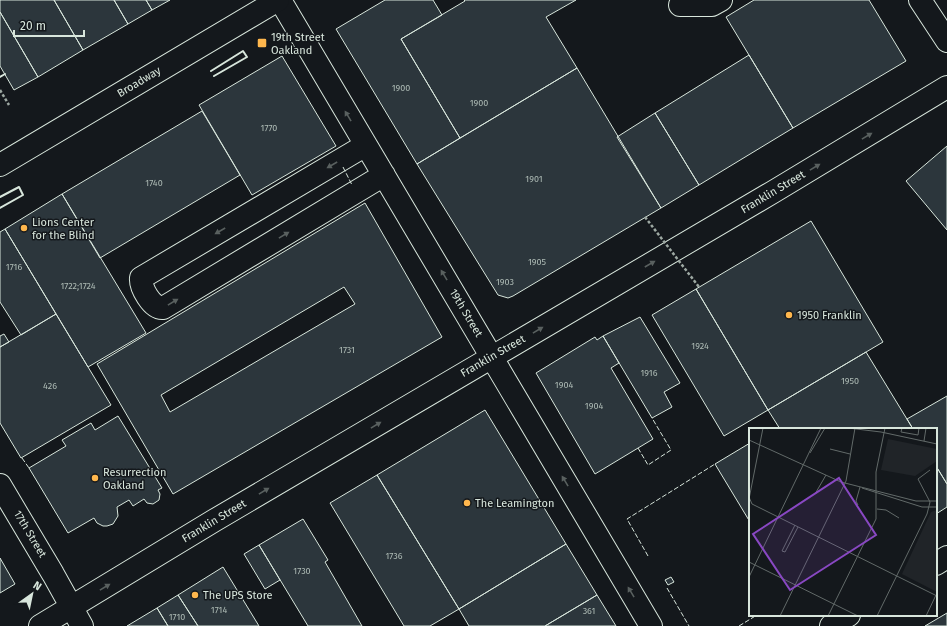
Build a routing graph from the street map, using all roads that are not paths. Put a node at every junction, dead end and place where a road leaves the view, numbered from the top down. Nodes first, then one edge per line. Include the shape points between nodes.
1 (279, 0) edge
2 (721, 0) edge
3 (920, 0) edge
4 (680, 5) dead end
5 (947, 41) edge
6 (947, 87) edge
7 (366, 145) junction
8 (0, 165) edge
9 (384, 175) junction
10 (492, 357) junction
11 (0, 485) edge
12 (947, 557) edge
13 (937, 563) edge
14 (72, 607) junction
15 (847, 616) edge
16 (40, 626) edge
17 (82, 626) edge
18 (651, 626) edge
19 (831, 626) edge

7 -> 1 street, 19th Street
1 - 8 street, Broadway
2 - 4 street via 712,5
3 - 5 street
10 -> 6 street, Franklin Street
7 - 9 street, 19th Street
7 -> 9 street via 141,278 141,284 153,305 163,308
10 -> 9 street, 19th Street
14 -> 10 street, Franklin Street
18 -> 10 street, 19th Street
11 - 14 street, 17th Street
12 - 13 street
14 - 16 street, Franklin Street
14 - 17 street, 17th Street
15 - 19 street

